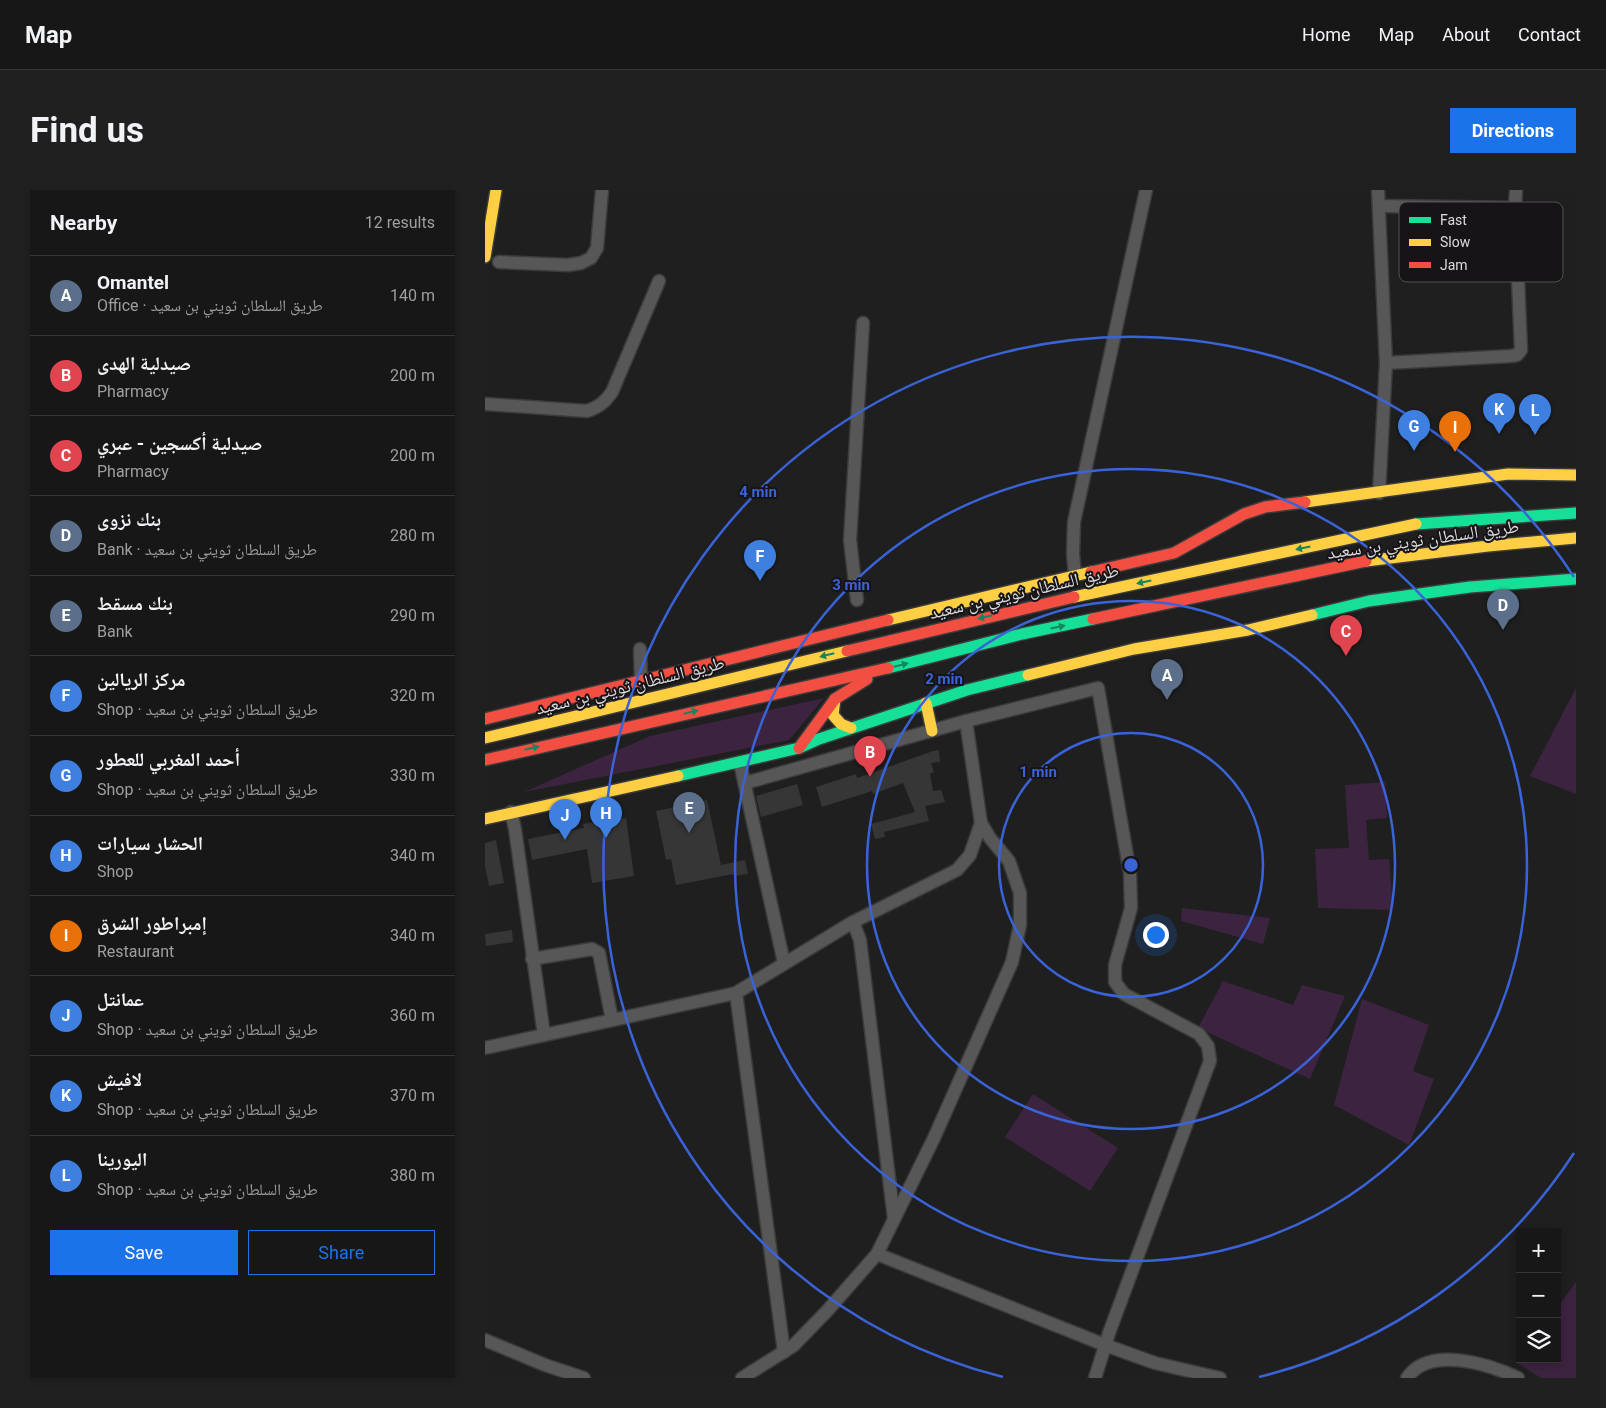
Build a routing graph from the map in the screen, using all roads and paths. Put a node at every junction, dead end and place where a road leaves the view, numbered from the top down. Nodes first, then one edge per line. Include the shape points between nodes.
1 (496, 190) edge
2 (602, 190) edge
3 (1146, 190) edge
4 (1378, 190) edge
5 (1379, 206) junction
6 (1399, 206) edge
7 (491, 219) junction
8 (503, 221) dead end
9 (485, 258) edge
10 (499, 262) dead end
11 (659, 281) dead end
12 (1518, 282) edge
13 (863, 323) dead end
14 (1386, 363) junction
15 (485, 404) edge
16 (1576, 475) edge
17 (1379, 493) junction
18 (1576, 502) edge
19 (1576, 513) edge
20 (1422, 523) junction
21 (1576, 538) edge
22 (1075, 576) junction
23 (1576, 579) edge
24 (857, 600) dead end
25 (639, 650) dead end
26 (883, 669) junction
27 (641, 682) junction
28 (835, 699) junction
29 (926, 703) junction
30 (485, 707) edge
31 (513, 713) junction
32 (485, 719) edge
33 (966, 721) junction
34 (851, 728) junction
35 (932, 731) junction
36 (485, 738) edge
37 (799, 748) junction
38 (485, 760) edge
39 (740, 763) junction
40 (745, 783) junction
41 (511, 812) junction
42 (485, 819) edge
43 (981, 823) junction
44 (853, 922) junction
45 (532, 959) junction
46 (784, 964) junction
47 (736, 993) junction
48 (612, 1020) junction
49 (544, 1035) junction
50 (485, 1048) edge
51 (894, 1220) junction
52 (877, 1254) junction
53 (485, 1340) edge
54 (1105, 1346) junction
55 (784, 1352) junction
56 (577, 1377) edge
57 (741, 1378) edge
58 (1095, 1378) edge
59 (1220, 1378) edge
60 (1407, 1378) edge
61 (1518, 1378) edge

1 - 7 main road
2 - 10 street via 597,248 591,258 567,265
3 - 22 street via 1074,522
4 - 5 street
5 - 6 street
5 - 14 street
7 - 8 main road
7 - 9 main road
11 - 15 street via 606,401 587,411
12 - 14 street via 1521,350 1517,355
13 - 24 street via 850,540
14 - 17 street
16 - 17 main road via 1508,474
17 - 22 main road via 1265,507 1245,514 1174,553
18 - 20 main road via 1502,508
19 - 20 main road, طريق السلطان ثويني بن سعيد
20 -> 36 main road, طريق السلطان ثويني بن سعيد via 1020,609
26 -> 21 main road, طريق السلطان ثويني بن سعيد via 1022,634 1370,560
22 - 27 main road
23 - 29 main road via 1470,587 1369,601 1248,630 1134,649
25 - 27 street
26 - 28 main road
38 -> 26 main road, طريق السلطان ثويني بن سعيد
27 - 31 main road
28 - 34 main road via 833,714 841,724
28 - 37 main road
29 - 34 main road
29 - 35 main road
30 - 31 main road
31 - 32 main road
33 - 35 street
33 - 43 street
33 - 54 street via 1098,688 1130,873 1131,908 1115,965 1115,982 1124,994 1199,1034 1209,1046 1210,1061
34 - 37 main road
35 - 40 street
37 - 39 main road
39 - 40 street
39 - 41 main road
40 - 46 street
41 - 42 main road
41 - 45 street
43 - 44 street via 970,855 957,870
43 - 51 street via 1013,868 1020,893 1021,926 1012,962 985,1026
44 - 46 street
44 - 51 street via 860,940
45 - 48 street via 591,948 596,950
45 - 49 street
46 - 47 street
47 - 48 street
47 - 55 street
48 - 49 street
49 - 50 street
51 - 52 street
52 - 54 street
52 - 55 street via 827,1311
53 - 56 street
54 - 58 street
54 - 59 street via 1155,1363
55 - 57 street
60 - 61 street via 1422,1364 1443,1360 1479,1365

